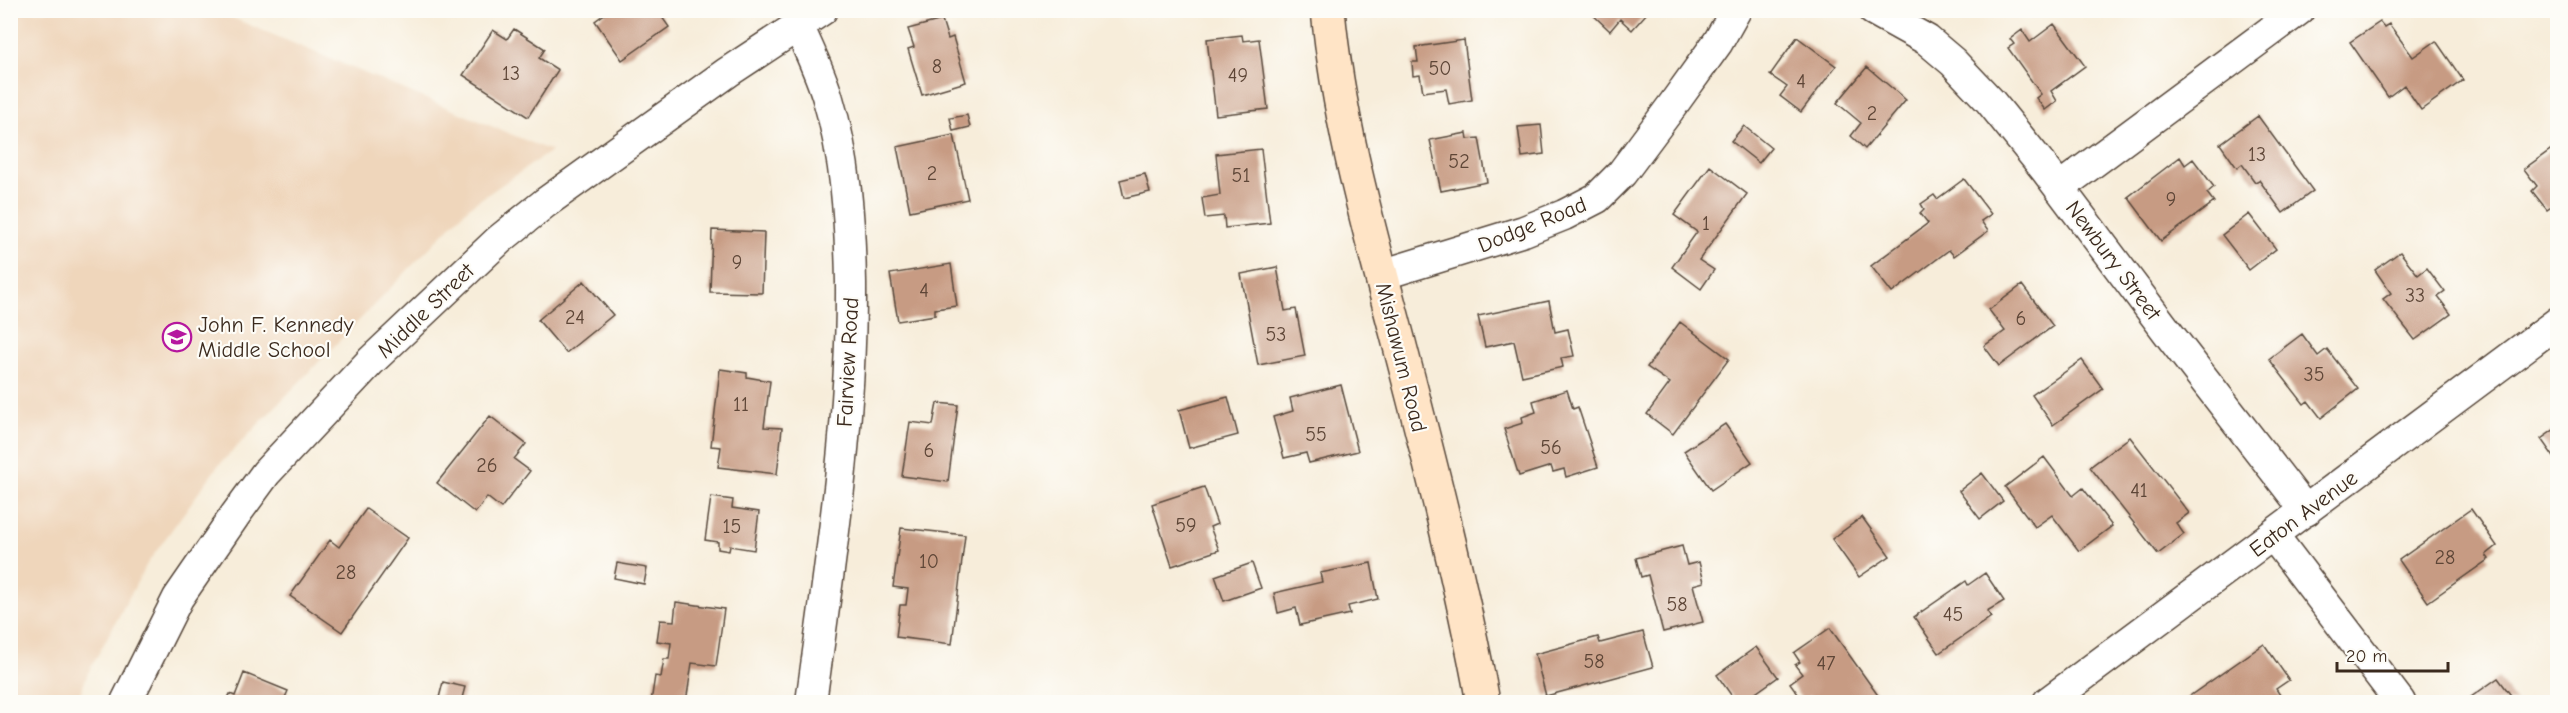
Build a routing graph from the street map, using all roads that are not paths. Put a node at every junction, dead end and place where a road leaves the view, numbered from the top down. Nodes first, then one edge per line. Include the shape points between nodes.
1 (1328, 10) edge
2 (1736, 10) edge
3 (1873, 10) edge
4 (2299, 10) edge
5 (810, 19) edge
6 (2059, 188) junction
7 (1381, 276) junction
8 (2558, 322) edge
9 (2307, 511) junction
10 (2273, 535) junction
11 (126, 702) edge
12 (811, 702) edge
13 (1483, 702) edge
14 (2048, 702) edge
15 (2400, 702) edge

1 - 7 main road, Mishawum Road via 1343,110
2 - 7 street, Dodge Road via 1672,106 1622,173 1597,198 1524,231
3 - 6 street via 1927,40 1953,62 1990,100
4 - 6 street, Newbury Street
5 - 11 street, Middle Street via 728,72 544,203 499,240 371,361 266,472 178,598
5 - 12 street, Fairview Road via 846,194 850,258 848,393
6 - 9 street, Newbury Street
7 - 13 main road, Mishawum Road via 1466,615
8 - 9 street, Eaton Avenue
9 - 10 street, Eaton Avenue
10 - 14 street, Eaton Avenue
10 - 15 street

